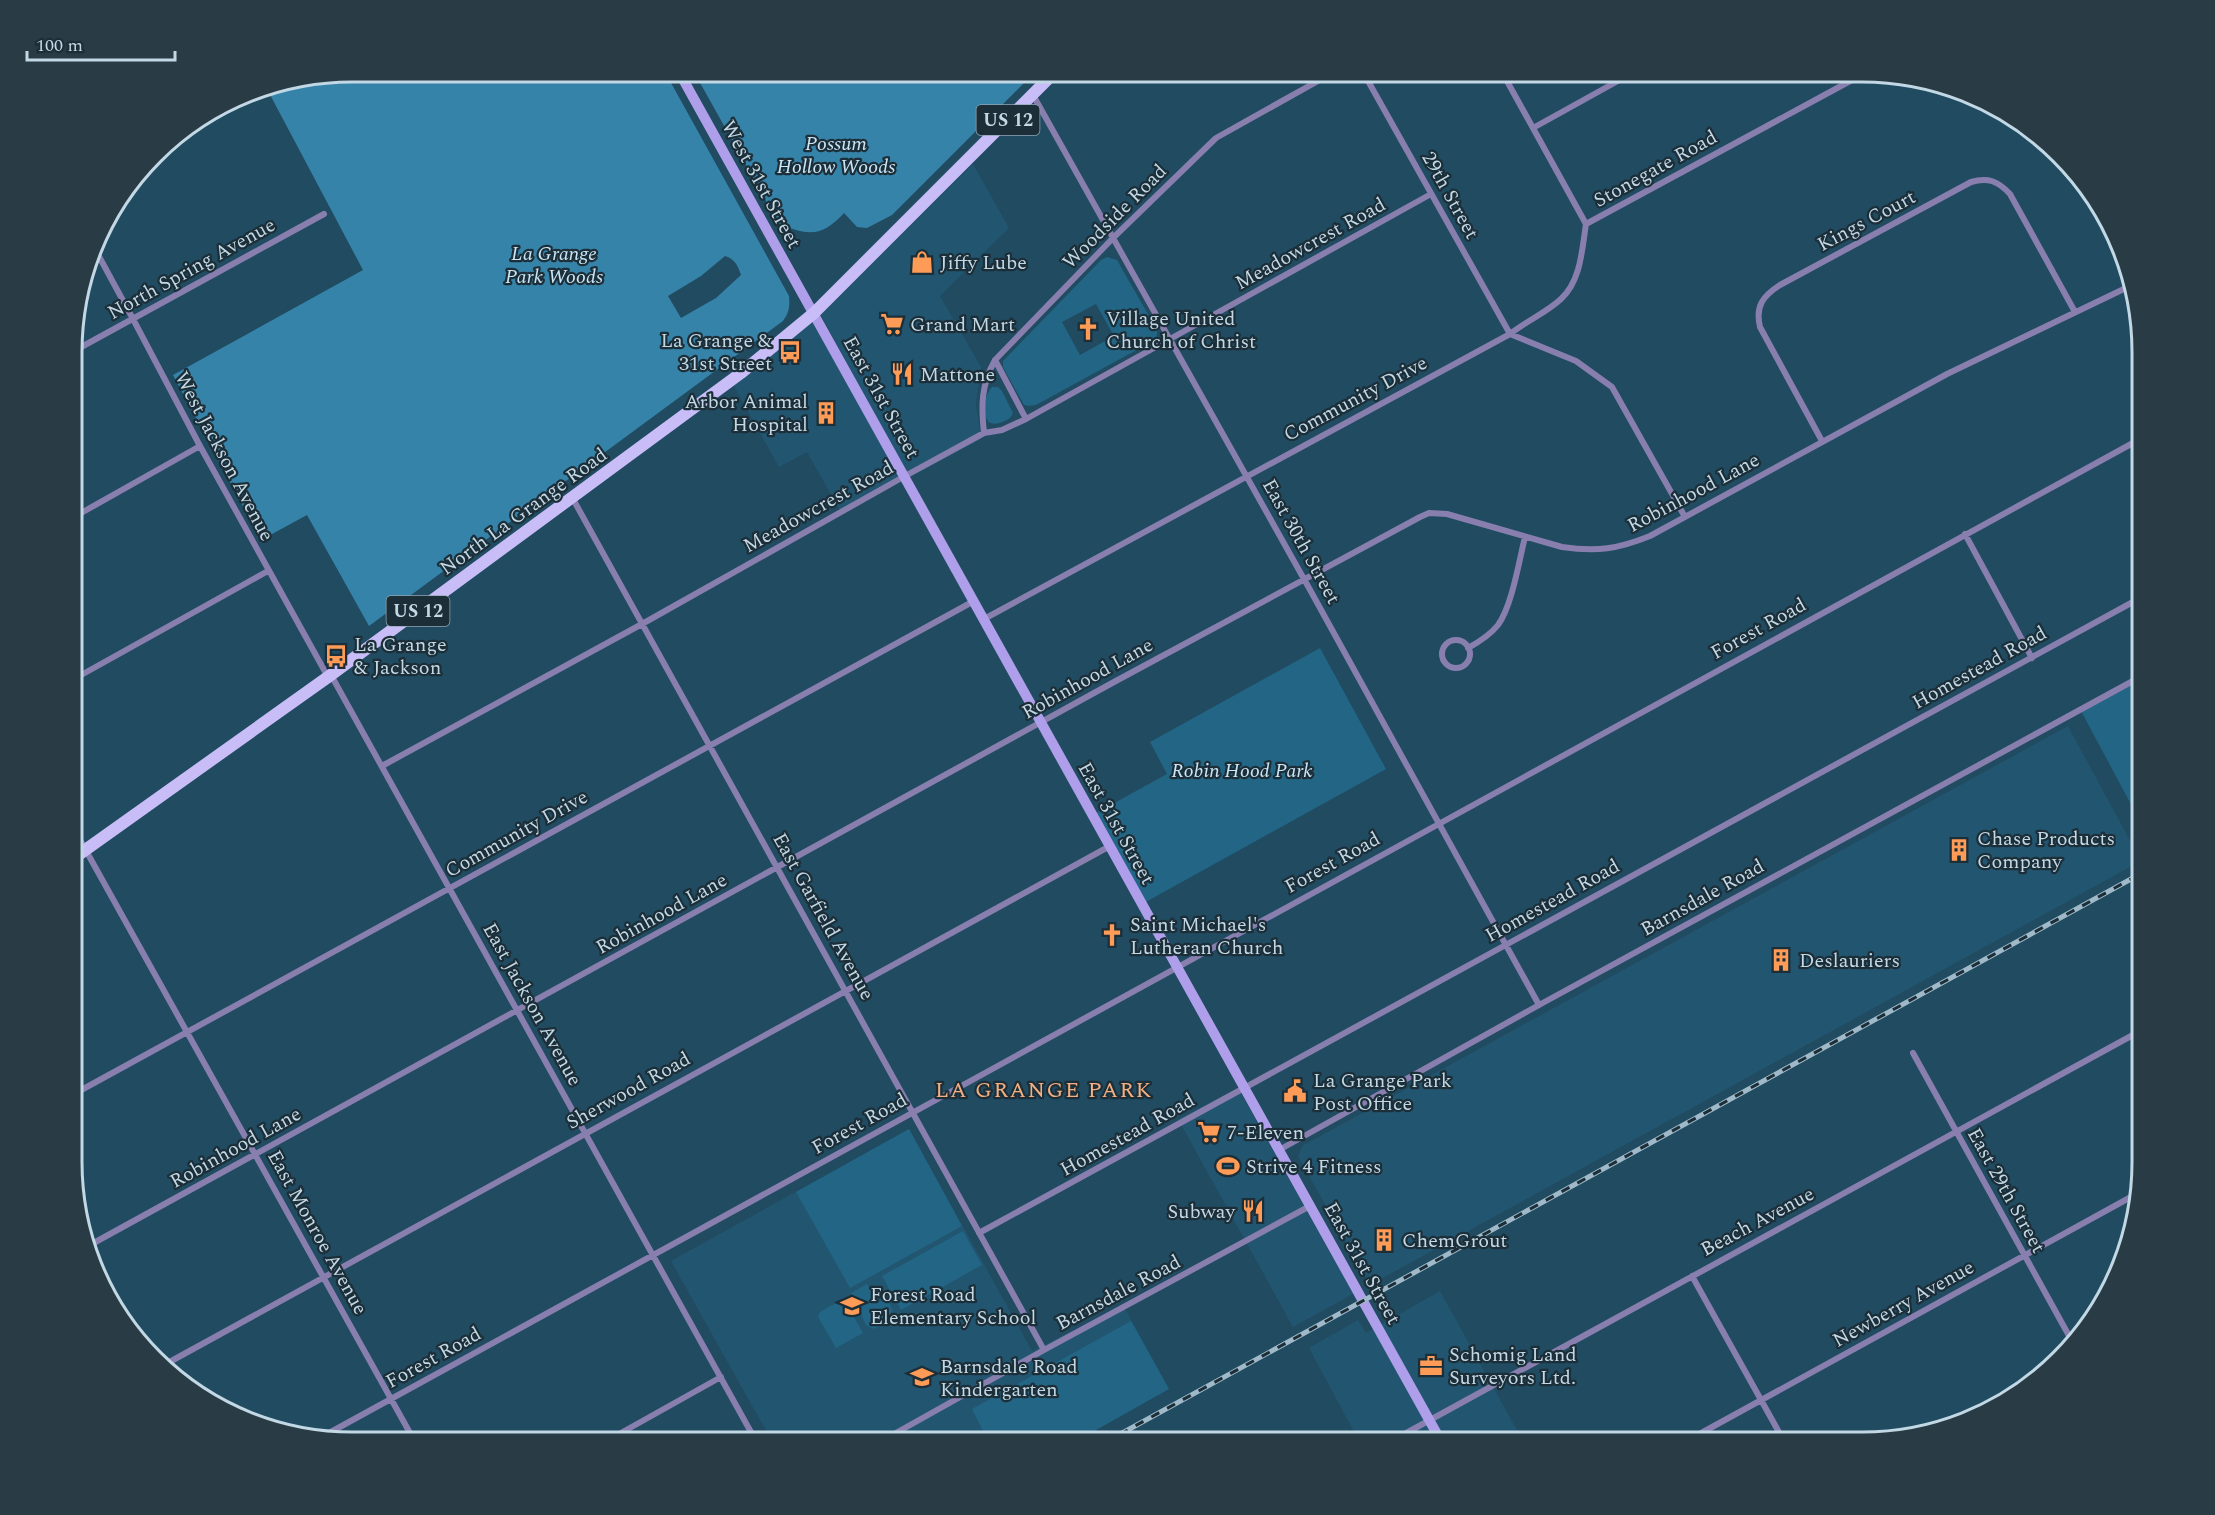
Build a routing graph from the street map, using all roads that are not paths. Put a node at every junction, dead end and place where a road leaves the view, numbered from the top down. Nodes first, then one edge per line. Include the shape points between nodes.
1 (685, 82) edge
2 (1045, 82) edge
3 (1316, 82) edge
4 (1369, 82) edge
5 (1508, 82) edge
6 (1616, 82) edge
7 (1848, 82) edge
8 (1033, 95) junction
9 (1533, 128) junction
10 (1431, 194) junction
11 (324, 214) dead end
12 (1586, 224) junction
13 (1114, 237) junction
14 (100, 258) edge
15 (2124, 289) edge
16 (2075, 312) junction
17 (814, 314) junction
18 (133, 319) junction
19 (1510, 334) junction
20 (1170, 339) junction
21 (82, 346) edge
22 (995, 360) junction
23 (1026, 419) junction
24 (984, 433) junction
25 (1822, 441) junction
26 (2132, 443) edge
27 (200, 447) junction
28 (1246, 475) junction
29 (905, 476) junction
30 (573, 499) junction
31 (82, 513) edge
32 (1685, 516) junction
33 (1965, 534) junction
34 (1526, 537) junction
35 (268, 571) junction
36 (1304, 579) junction
37 (974, 601) junction
38 (2132, 603) edge
39 (984, 619) junction
40 (642, 624) junction
41 (1468, 648) junction
42 (2032, 658) junction
43 (82, 675) edge
44 (330, 676) junction
45 (2132, 681) edge
46 (1041, 722) junction
47 (710, 746) junction
48 (382, 766) junction
49 (1438, 823) junction
50 (82, 843) edge
51 (1110, 846) junction
52 (86, 850) junction
53 (82, 853) edge
54 (778, 867) junction
55 (450, 888) junction
56 (1506, 944) junction
57 (1177, 967) junction
58 (846, 990) junction
59 (1539, 1005) junction
60 (517, 1010) junction
61 (188, 1032) junction
62 (2132, 1036) edge
63 (1912, 1053) dead end
64 (1244, 1088) junction
65 (82, 1090) edge
66 (912, 1112) junction
67 (585, 1132) junction
68 (1956, 1133) junction
69 (1279, 1150) junction
70 (256, 1154) junction
71 (2130, 1197) edge
72 (1310, 1206) junction
73 (979, 1233) junction
74 (95, 1242) edge
75 (653, 1255) junction
76 (2025, 1255) junction
77 (324, 1276) junction
78 (1692, 1276) junction
79 (2069, 1336) edge
80 (1044, 1350) junction
81 (170, 1361) edge
82 (721, 1377) junction
83 (391, 1399) junction
84 (1761, 1400) junction
85 (1430, 1420) junction
86 (331, 1432) edge
87 (409, 1432) edge
88 (623, 1432) edge
89 (751, 1432) edge
90 (898, 1432) edge
91 (1408, 1432) edge
92 (1436, 1432) edge
93 (1703, 1432) edge
94 (1779, 1432) edge

1 - 17 main road, West 31st Street
2 - 8 main road, US 12
3 - 13 street, Woodside Road via 1216,138
4 - 10 street, 29th Street
5 - 9 street
6 - 9 street
7 - 12 street, Stonegate Road
8 - 13 street, East 30th Street
8 - 17 main road, US 12
9 - 12 street
10 - 19 street, 29th Street
10 - 20 street, Meadowcrest Road
11 - 18 street, North Spring Avenue
12 - 19 street, Stonegate Road via 1571,287 1560,300
13 - 20 street, East 30th Street
13 - 22 street, Woodside Road
14 - 18 street, West Jackson Avenue
15 - 16 street, Robinhood Lane
16 - 25 street, Robinhood Lane
16 - 25 street, Kings Court via 2010,194 1997,182 1971,182 1780,285 1761,302 1760,327
17 - 29 main road, East 31st Street
17 - 30 main road, North La Grange Road / US 12
18 - 21 street, North Spring Avenue
18 - 27 street, West Jackson Avenue
19 - 28 street, Community Drive
19 - 32 street via 1576,361 1612,387
20 - 23 street, Meadowcrest Road
20 - 28 street, East 30th Street
22 - 23 street
22 - 24 street, Woodside Road via 982,394
23 - 24 street, Meadowcrest Road
24 - 29 street, Meadowcrest Road
25 - 32 street, Robinhood Lane
26 - 33 street, Forest Road
27 - 31 street
27 - 35 street, West Jackson Avenue
28 - 36 street, East 30th Street
28 - 39 street, Community Drive
29 - 37 main road, East 31st Street
29 - 40 street, Meadowcrest Road
30 - 40 street, East Garfield Avenue
30 - 44 main road, North La Grange Road / US 12
32 - 34 street, Robinhood Lane via 1634,543 1603,550 1562,547
33 - 42 street
33 - 49 street, Forest Road
34 - 36 street, Robinhood Lane via 1447,514 1429,513
34 - 41 street via 1506,611 1490,634
35 - 43 street
35 - 44 street, West Jackson Avenue
36 - 46 street, Robinhood Lane
36 - 49 street, East 30th Street
37 - 39 main road, East 31st Street
37 - 47 street, Community Drive
38 - 42 street, Homestead Road
39 - 46 main road, East 31st Street
40 - 47 street, East Garfield Avenue
40 - 48 street, Meadowcrest Road
41 - 41 street via 1468,661 1462,667 1449,666 1443,660 1444,646 1452,641 1462,641
42 - 56 street, Homestead Road
44 - 48 street, East Jackson Avenue
44 - 52 main road, North La Grange Road / US 12
45 - 59 street, Barnsdale Road
46 - 51 main road, East 31st Street
46 - 54 street, Robinhood Lane
47 - 54 street, East Garfield Avenue
47 - 55 street, Community Drive
48 - 55 street, East Jackson Avenue
49 - 56 street, East 30th Street
49 - 57 street, Forest Road
50 - 52 street, East Monroe Avenue
51 - 57 main road, East 31st Street
51 - 58 street, Sherwood Road
52 - 53 main road, North La Grange Road / US 12
52 - 61 street, East Monroe Avenue
54 - 58 street, East Garfield Avenue
54 - 60 street, Robinhood Lane
55 - 60 street, East Jackson Avenue
55 - 61 street, Community Drive
56 - 59 street, East 30th Street
56 - 64 street, Homestead Road
57 - 64 main road, East 31st Street
57 - 66 street, Forest Road
58 - 66 street, East Garfield Avenue
58 - 67 street, Sherwood Road
59 - 69 street, Barnsdale Road
60 - 67 street, East Jackson Avenue
60 - 70 street, Robinhood Lane
61 - 65 street, Community Drive
61 - 70 street, East Monroe Avenue
62 - 68 street, Beach Avenue
63 - 68 street, East 29th Street
64 - 69 main road, East 31st Street
64 - 73 street, Homestead Road
66 - 73 street, East Garfield Avenue
66 - 75 street, Forest Road
67 - 75 street, East Jackson Avenue
67 - 77 street, Sherwood Road
68 - 76 street, East 29th Street
68 - 78 street, Beach Avenue
69 - 72 main road, East 31st Street
70 - 74 street, Robinhood Lane
70 - 77 street, East Monroe Avenue
71 - 76 street, Newberry Avenue
72 - 80 street, Barnsdale Road
72 - 85 main road, East 31st Street
73 - 80 street, East Garfield Avenue
75 - 82 street, East Jackson Avenue
75 - 83 street, Forest Road
76 - 79 street, East 29th Street
76 - 84 street, Newberry Avenue
77 - 81 street, Sherwood Road
77 - 83 street, East Monroe Avenue
78 - 84 street
78 - 85 street, Beach Avenue
80 - 90 street, Barnsdale Road
82 - 88 street
82 - 89 street, East Jackson Avenue
83 - 86 street, Forest Road
83 - 87 street, East Monroe Avenue
84 - 93 street, Newberry Avenue
84 - 94 street
85 - 91 street, Beach Avenue
85 - 92 main road, East 31st Street

